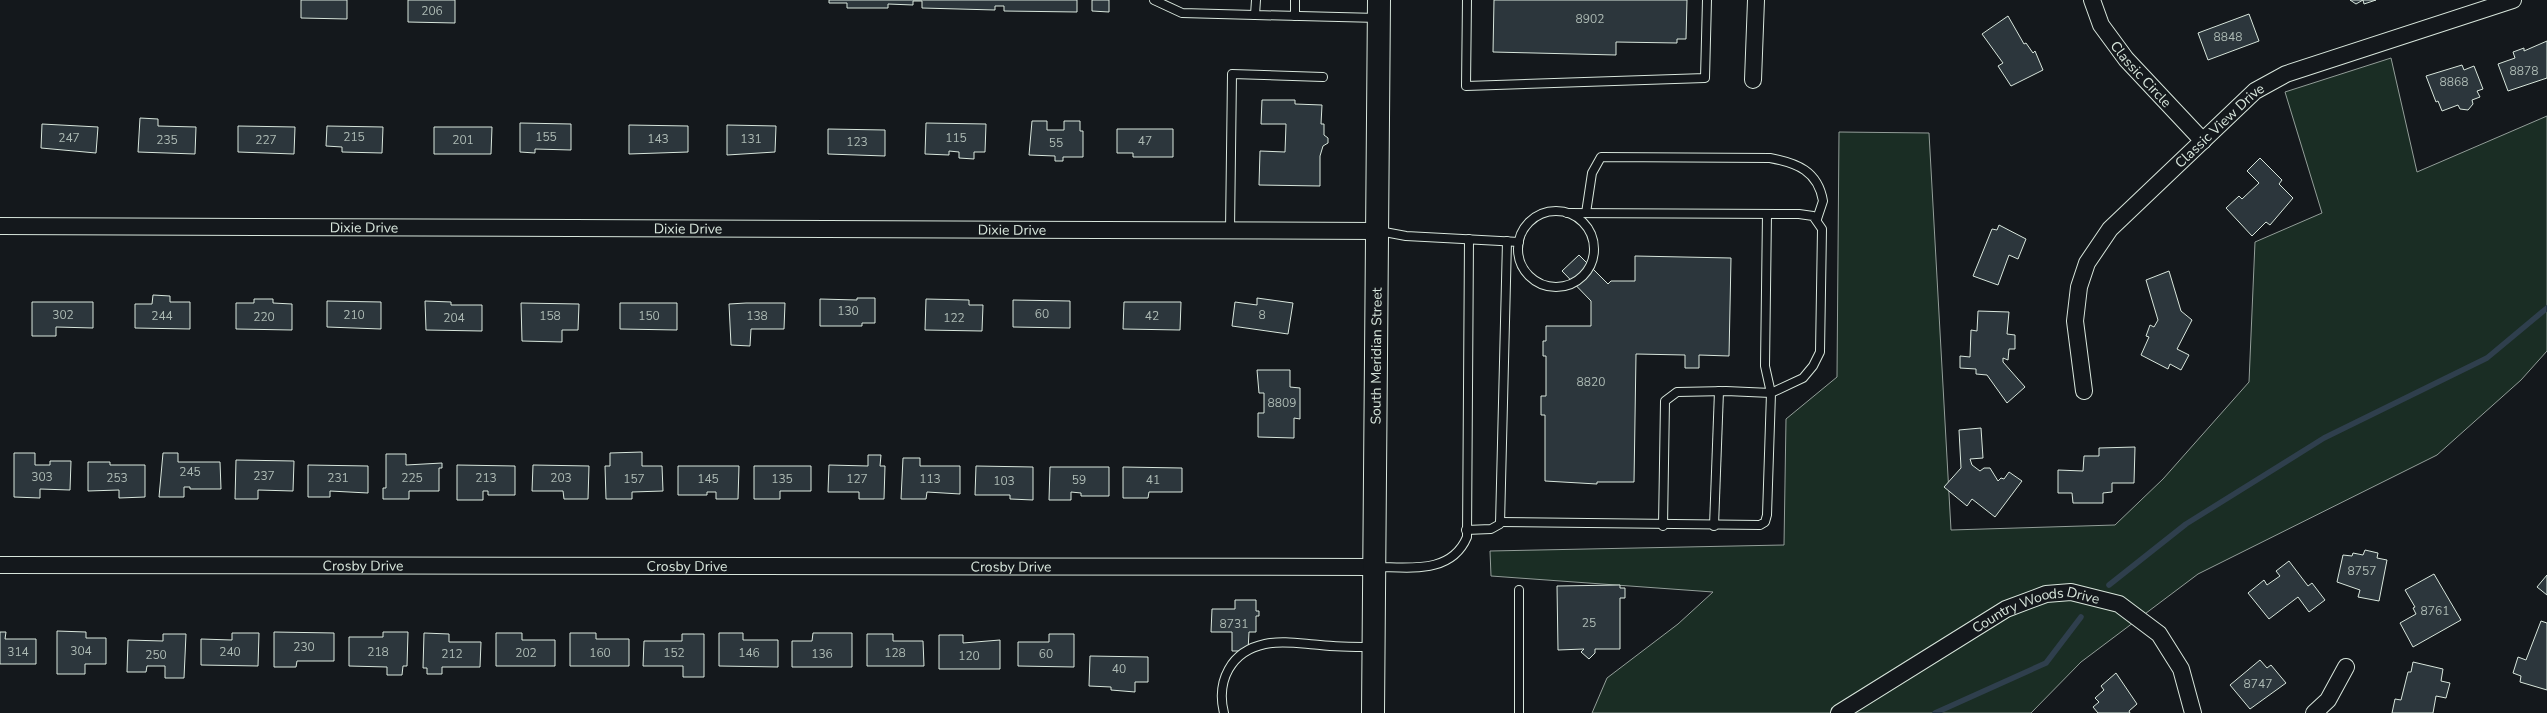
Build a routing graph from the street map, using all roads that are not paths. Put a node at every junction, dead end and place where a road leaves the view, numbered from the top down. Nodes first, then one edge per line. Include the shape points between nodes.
1 (1154, 0) edge
2 (1256, 0) edge
3 (1295, 0) edge
4 (1467, 0) edge
5 (1707, 0) edge
6 (1756, 0) edge
7 (2092, 0) edge
8 (2513, 0) edge
9 (1379, 9) edge
10 (1255, 15) junction
11 (1295, 16) junction
12 (1323, 77) dead end
13 (1753, 80) dead end
14 (2203, 141) junction
15 (1567, 213) junction
16 (1586, 213) junction
17 (1767, 214) junction
18 (1817, 219) junction
19 (0, 226) edge
20 (1230, 230) junction
21 (1376, 231) junction
22 (1469, 239) junction
23 (1507, 241) junction
24 (1519, 242) junction
25 (1719, 391) junction
26 (2084, 391) dead end
27 (1771, 393) junction
28 (1500, 522) junction
29 (1663, 526) junction
30 (1714, 526) junction
31 (1466, 530) junction
32 (0, 565) edge
33 (1374, 567) junction
34 (1519, 590) dead end
35 (1374, 647) junction
36 (2346, 667) dead end
37 (1224, 713) edge
38 (1373, 713) edge
39 (1519, 713) edge
40 (1839, 713) edge
41 (2193, 713) edge
42 (2314, 713) edge

1 - 10 lane via 1182,13
2 - 10 lane
3 - 11 lane
4 - 5 lane via 1466,86 1705,78
6 - 13 street
7 - 14 street, Classic Circle via 2101,25 2126,59
8 - 14 street, Classic View Drive via 2286,74 2256,91
9 - 11 lane
9 - 21 main road, South Meridian Street
10 - 11 lane
12 - 20 lane via 1232,74
14 - 26 street, Classic View Drive via 2110,229 2087,263 2078,287 2075,321
15 - 16 lane
15 - 24 lane via 1554,211 1542,214 1531,221
15 - 24 lane via 1578,218 1587,227 1594,250 1592,262 1586,273 1576,282 1552,287 1530,276 1520,260
16 - 17 lane
16 - 18 lane via 1592,173 1601,157 1770,158 1795,163 1814,176 1823,201
17 - 18 lane via 1808,214
17 - 27 lane via 1765,366
18 - 27 lane via 1822,229 1820,352 1804,378 1774,389
19 - 20 street, Dixie Drive
20 - 21 street, Dixie Drive
21 - 22 lane via 1406,236
21 - 33 main road, South Meridian Street
22 - 23 lane
22 - 31 lane
23 - 24 lane
23 - 28 lane
25 - 27 lane
25 - 29 lane via 1677,392 1665,401
25 - 30 lane
27 - 30 lane via 1765,522 1755,527
28 - 29 lane
28 - 31 lane via 1491,529
29 - 30 lane
31 - 33 lane via 1467,537 1460,550 1438,565
32 - 33 street, Crosby Drive
33 - 35 main road, South Meridian Street
34 - 39 lane
35 - 37 lane via 1274,643 1253,649 1231,663 1226,671 1221,689
35 - 38 main road, South Meridian Street
36 - 42 street via 2328,700
40 - 41 street, Country Woods Drive via 2006,610 2046,594 2071,592 2119,604 2159,634 2181,670

